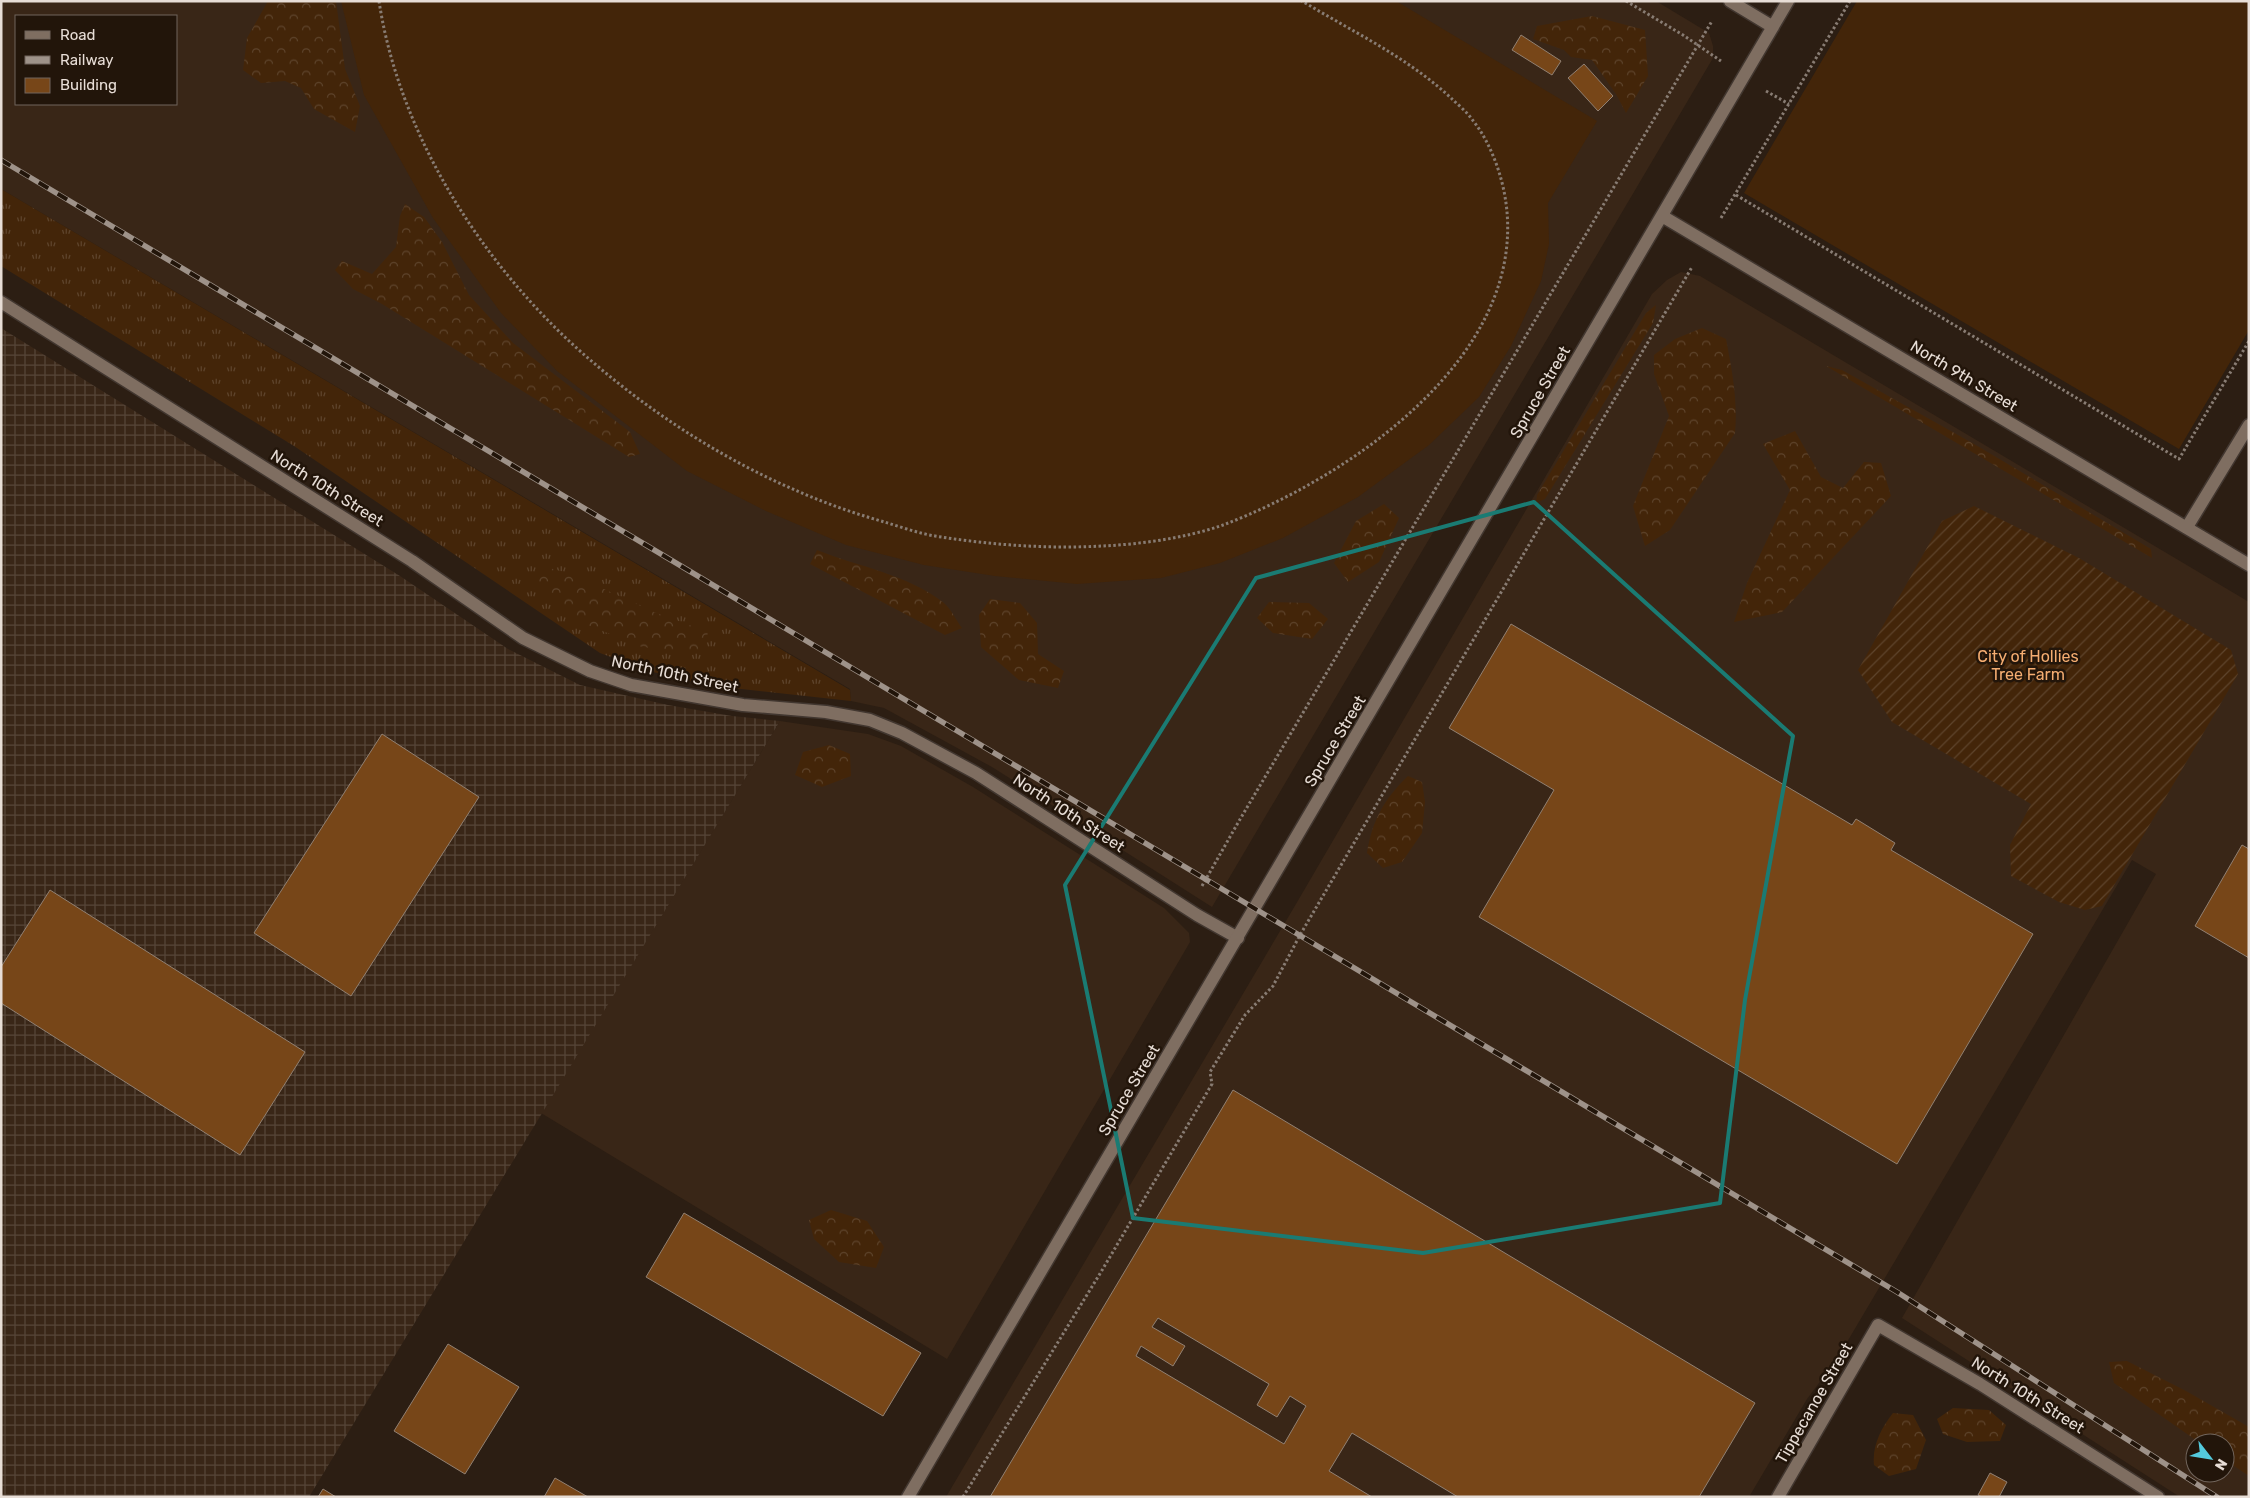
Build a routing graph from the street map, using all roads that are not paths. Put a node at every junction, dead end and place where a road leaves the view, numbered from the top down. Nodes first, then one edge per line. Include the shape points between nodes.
1 (1730, 1) edge
2 (1788, 1) edge
3 (1773, 27) junction
4 (1662, 216) junction
5 (1, 302) edge
6 (2249, 425) edge
7 (2187, 527) junction
8 (2249, 565) edge
9 (1238, 938) junction
10 (1878, 1325) joint
11 (908, 1497) edge
12 (1778, 1497) edge
13 (2158, 1497) edge

1 - 3 street
2 - 3 street, Spruce Street
3 - 4 street, Spruce Street
4 - 7 street, North 9th Street
4 - 9 street, Spruce Street
5 - 9 street, North 10th Street via 404,556 523,638 590,672 631,685 744,705 870,720 902,732 976,773
6 - 7 street
7 - 8 street, North 9th Street
9 - 11 street, Spruce Street
10 - 12 street, Tippecanoe Street
10 - 13 street, North 10th Street via 1980,1384

